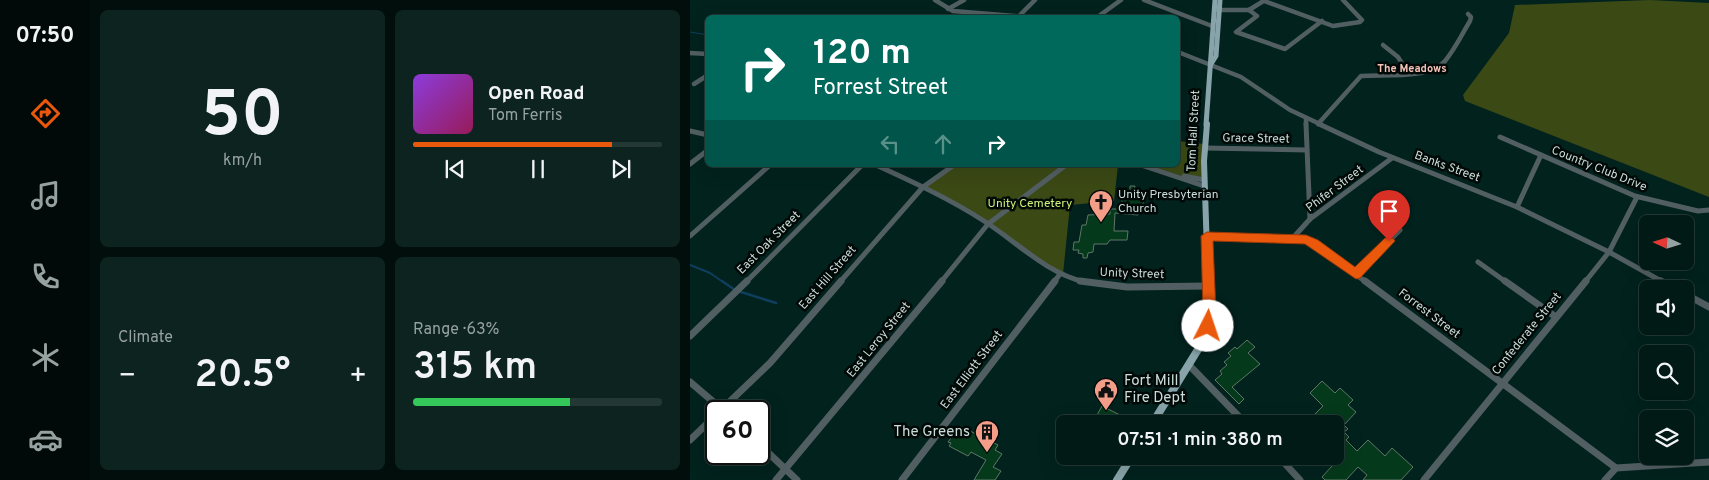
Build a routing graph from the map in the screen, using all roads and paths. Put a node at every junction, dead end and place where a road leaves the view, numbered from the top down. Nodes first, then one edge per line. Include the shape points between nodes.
1 (935, 0) edge
2 (964, 0) edge
3 (1035, 0) edge
4 (1121, 0) edge
5 (1144, 0) edge
6 (1215, 0) edge
7 (1220, 0) edge
8 (1343, 0) edge
9 (1264, 1) edge
10 (948, 8) junction
11 (1217, 10) junction
12 (1249, 10) junction
13 (1020, 14) junction
14 (1468, 14) dead end
15 (1025, 15) edge
16 (1100, 15) edge
17 (1322, 21) junction
18 (1212, 26) junction
19 (1383, 44) dead end
20 (690, 52) edge
21 (1180, 53) edge
22 (705, 54) edge
23 (1211, 64) junction
24 (1408, 73) junction
25 (705, 77) edge
26 (694, 84) dead end
27 (1306, 118) junction
28 (1318, 124) junction
29 (690, 130) edge
30 (705, 134) edge
31 (1500, 137) dead end
32 (1205, 148) junction
33 (1307, 150) junction
34 (705, 152) edge
35 (1541, 155) junction
36 (1392, 158) junction
37 (690, 164) edge
38 (768, 167) edge
39 (860, 167) edge
40 (880, 167) edge
41 (951, 167) edge
42 (1063, 167) edge
43 (1146, 167) edge
44 (1204, 183) junction
45 (923, 187) junction
46 (1637, 196) junction
47 (1517, 207) junction
48 (1709, 210) edge
49 (1310, 219) junction
50 (988, 224) junction
51 (1400, 230) dead end
52 (690, 236) edge
53 (1207, 236) junction
54 (1292, 239) junction
55 (1609, 252) junction
56 (1478, 262) dead end
57 (1060, 274) junction
58 (1356, 274) junction
59 (1660, 280) edge
60 (1209, 286) junction
61 (1694, 299) edge
62 (1709, 307) edge
63 (1556, 317) junction
64 (690, 336) edge
65 (1189, 365) junction
66 (690, 382) edge
67 (1502, 383) junction
68 (709, 400) edge
69 (733, 400) edge
70 (1158, 415) edge
71 (1237, 415) edge
72 (705, 426) edge
73 (690, 440) edge
74 (770, 455) edge
75 (1709, 462) edge
76 (1127, 465) edge
77 (1286, 465) edge
78 (1616, 468) junction
79 (785, 469) junction
80 (776, 480) edge
81 (797, 480) edge
82 (902, 480) edge
83 (1118, 480) edge
84 (1300, 480) edge
85 (1424, 480) edge
86 (1605, 480) edge

1 - 10 street
2 - 10 street
3 - 13 street
4 - 16 street
5 - 18 street
6 - 11 main road, Tom Hall Street
7 - 11 main road, Tom Hall Street
8 - 17 street via 1362,20 1337,26
9 - 12 street
9 - 17 street
10 - 13 street via 965,12
11 - 12 street
11 - 18 main road, Tom Hall Street
11 - 23 main road, Tom Hall Street via 1216,56
12 - 17 street via 1257,16 1236,32 1285,49
13 - 15 street
14 - 24 street via 1470,21 1444,63 1432,70
18 - 23 main road, Tom Hall Street
19 - 24 street via 1398,57
20 - 22 street
21 - 23 street, Banks Street
23 - 27 street, Banks Street via 1241,77
23 - 32 main road, Tom Hall Street
24 - 28 street via 1361,76
25 - 26 street
27 - 28 street, Banks Street
27 - 33 street
28 - 36 street, Banks Street
29 - 30 street
31 - 35 street, Country Club Drive
32 - 33 street, Grace Street
32 - 44 main road, Tom Hall Street
33 - 49 street
34 - 37 street
35 - 46 street, Country Club Drive
35 - 47 street
36 - 47 street, Banks Street
36 - 49 street, Phifer Street
38 - 52 street
39 - 64 street, East Oak Street
40 - 45 street, Unity Street
41 - 45 street, East Hill Street
42 - 50 street, East Leroy Street
43 - 44 street
44 - 53 main road, Tom Hall Street
45 - 50 street, Unity Street
45 - 69 street, East Hill Street via 770,363
46 - 48 street, Country Club Drive via 1698,211
46 - 55 street, Confederate Street
47 - 55 street, Banks Street
49 - 54 street, Phifer Street
50 - 57 street, Unity Street via 1041,264
50 - 79 street, East Leroy Street
51 - 58 street
53 - 54 street, Forrest Street
53 - 60 main road, Tom Hall Street
54 - 58 street, Forrest Street via 1306,239 1314,243
55 - 59 street, Banks Street
55 - 63 street, Confederate Street
56 - 63 street
57 - 60 street, Unity Street via 1108,286
57 - 82 street, East Elliott Street
58 - 67 street, Forrest Street
60 - 65 main road, Tom Hall Street via 1207,329
61 - 62 street
63 - 67 street, Confederate Street
65 - 70 main road, Tom Hall Street
65 - 71 street
66 - 68 street
67 - 78 street, Forrest Street
67 - 85 street, Confederate Street
72 - 73 street, East Hill Street
74 - 79 street
75 - 78 street
76 - 83 main road
77 - 84 street
78 - 86 street
79 - 80 street, East Leroy Street
79 - 81 street

